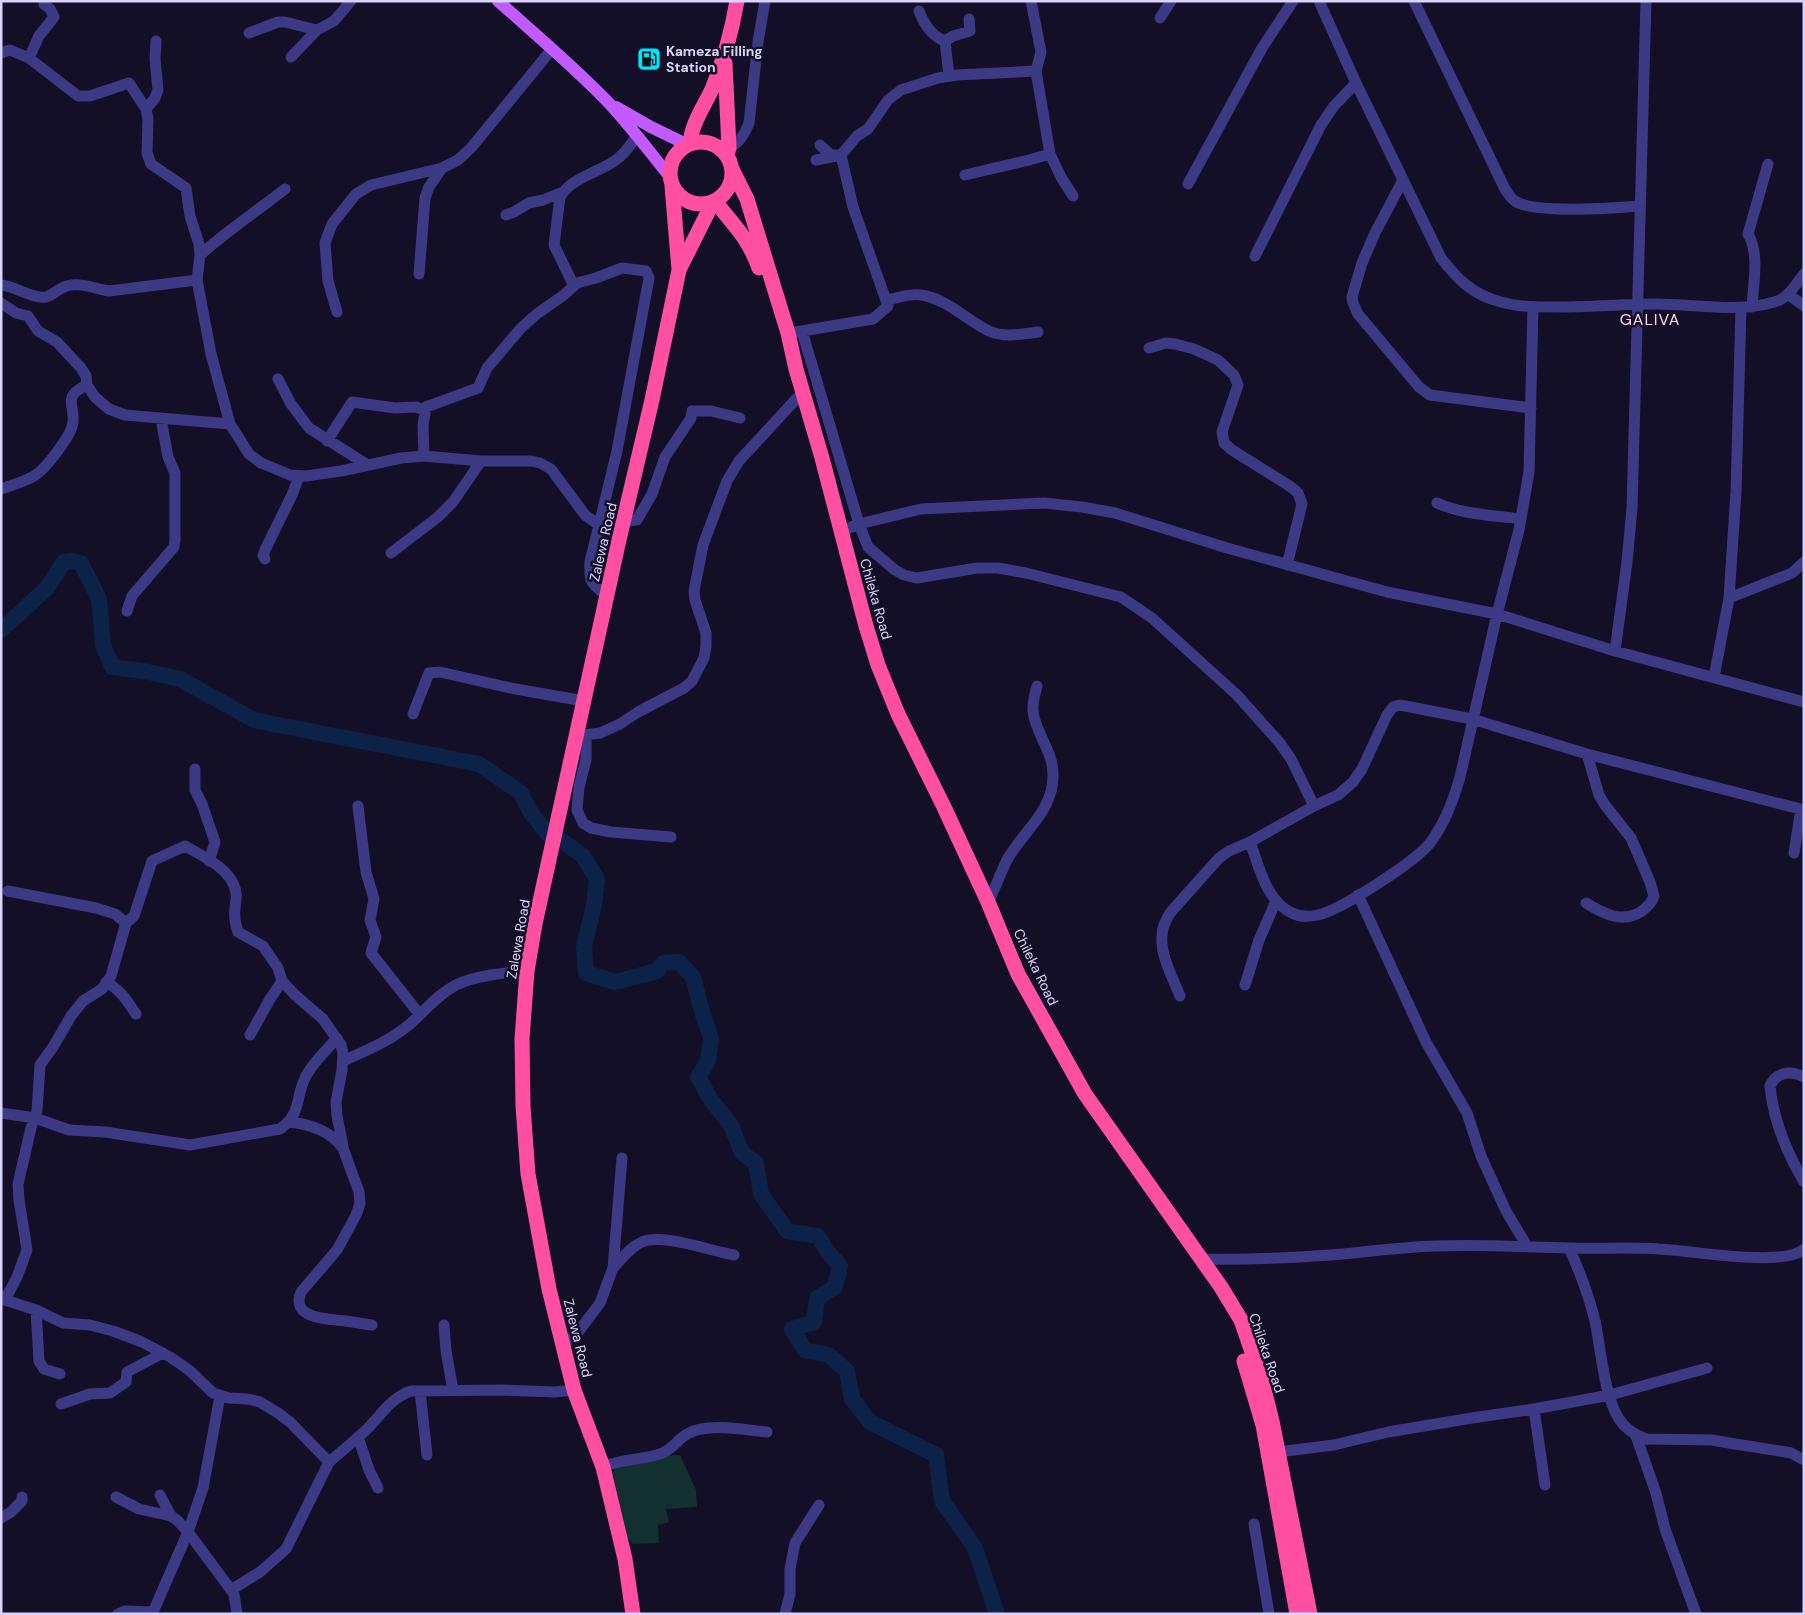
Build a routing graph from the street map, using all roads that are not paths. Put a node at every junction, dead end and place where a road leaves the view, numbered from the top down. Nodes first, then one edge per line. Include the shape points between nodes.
1 (351, 1) edge
2 (498, 1) edge
3 (737, 1) edge
4 (765, 1) edge
5 (1031, 1) edge
6 (1170, 1) edge
7 (1293, 1) edge
8 (1319, 1) edge
9 (1414, 1) edge
10 (1645, 2) edge
11 (44, 4) dead end
12 (919, 11) dead end
13 (1160, 18) dead end
14 (969, 19) dead end
15 (318, 30) junction
16 (249, 33) dead end
17 (156, 41) dead end
18 (945, 41) junction
19 (552, 49) junction
20 (1, 54) edge
21 (725, 54) junction
22 (291, 57) dead end
23 (30, 58) junction
24 (1036, 71) junction
25 (949, 76) junction
26 (1356, 83) junction
27 (606, 101) junction
28 (146, 108) junction
29 (637, 136) junction
30 (689, 144) junction
31 (820, 145) dead end
32 (1050, 154) junction
33 (838, 156) junction
34 (729, 158) junction
35 (816, 160) dead end
36 (1768, 164) dead end
37 (442, 168) junction
38 (965, 175) dead end
39 (1403, 180) junction
40 (671, 182) junction
41 (1188, 184) dead end
42 (286, 189) dead end
43 (563, 192) junction
44 (1073, 196) dead end
45 (714, 202) junction
46 (1640, 206) junction
47 (506, 215) dead end
48 (200, 255) junction
49 (1255, 256) dead end
50 (679, 270) junction
51 (419, 274) dead end
52 (1804, 274) edge
53 (196, 280) junction
54 (1, 285) edge
55 (574, 286) junction
56 (1788, 294) junction
57 (887, 300) junction
58 (1, 303) edge
59 (1638, 304) junction
60 (1804, 306) edge
61 (1533, 307) junction
62 (1746, 308) junction
63 (338, 312) dead end
64 (795, 332) junction
65 (1038, 332) dead end
66 (1149, 348) dead end
67 (278, 379) dead end
68 (87, 385) junction
69 (797, 398) junction
70 (1531, 408) junction
71 (424, 410) junction
72 (740, 418) dead end
73 (161, 419) junction
74 (230, 424) junction
75 (327, 441) junction
76 (424, 456) junction
77 (481, 461) junction
78 (366, 464) junction
79 (299, 476) junction
80 (1, 489) edge
81 (1438, 503) dead end
82 (1521, 519) junction
83 (624, 521) junction
84 (859, 524) junction
85 (599, 525) junction
86 (841, 531) junction
87 (391, 553) dead end
88 (265, 559) dead end
89 (1804, 562) edge
90 (1287, 565) junction
91 (607, 596) junction
92 (1729, 598) junction
93 (127, 611) dead end
94 (1497, 614) junction
95 (1615, 651) junction
96 (1714, 677) junction
97 (1037, 686) dead end
98 (584, 701) junction
99 (1804, 702) edge
100 (413, 714) dead end
101 (1472, 719) junction
102 (581, 736) junction
103 (1587, 754) junction
104 (195, 769) dead end
105 (358, 806) dead end
106 (1314, 806) junction
107 (1802, 809) edge
108 (671, 837) dead end
109 (1250, 842) junction
110 (1794, 853) dead end
111 (209, 861) junction
112 (8, 891) dead end
113 (1358, 895) junction
114 (1276, 901) junction
115 (988, 902) junction
116 (1586, 903) dead end
117 (126, 923) junction
118 (527, 971) junction
119 (282, 981) junction
120 (106, 982) junction
121 (1245, 985) dead end
122 (1180, 996) dead end
123 (136, 1014) dead end
124 (420, 1015) junction
125 (250, 1035) dead end
126 (337, 1038) junction
127 (343, 1061) junction
128 (1804, 1077) edge
129 (1, 1113) edge
130 (35, 1118) junction
131 (289, 1122) junction
132 (344, 1151) junction
133 (622, 1158) dead end
134 (1804, 1182) edge
135 (1527, 1246) junction
136 (1569, 1248) junction
137 (1804, 1249) edge
138 (734, 1255) dead end
139 (1202, 1259) junction
140 (613, 1268) junction
141 (2, 1299) edge
142 (36, 1310) junction
143 (372, 1325) dead end
144 (444, 1325) dead end
145 (562, 1346) junction
146 (163, 1354) junction
147 (1706, 1368) dead end
148 (60, 1374) dead end
149 (452, 1390) junction
150 (574, 1390) junction
151 (420, 1391) junction
152 (220, 1396) junction
153 (1610, 1396) junction
154 (61, 1404) dead end
155 (1534, 1409) junction
156 (767, 1432) dead end
157 (1636, 1436) junction
158 (358, 1437) junction
159 (1273, 1452) junction
160 (426, 1455) dead end
161 (1804, 1460) edge
162 (329, 1462) junction
163 (603, 1467) junction
164 (1545, 1485) dead end
165 (378, 1488) dead end
166 (160, 1495) dead end
167 (22, 1497) dead end
168 (116, 1497) dead end
169 (819, 1505) dead end
170 (171, 1516) junction
171 (1, 1518) edge
172 (1254, 1524) dead end
173 (188, 1532) junction
174 (231, 1590) junction
175 (118, 1614) edge
176 (236, 1614) edge
177 (633, 1614) edge
178 (785, 1614) edge
179 (1269, 1614) edge
180 (1297, 1614) edge
181 (1310, 1614) edge
182 (1696, 1614) edge

1 - 15 street via 334,21
2 - 19 main road
3 - 21 highway
4 - 34 street via 749,123
5 - 24 street via 1041,52
6 - 13 street
7 - 41 street via 1262,48
8 - 26 street
9 - 46 street via 1505,189 1514,201 1529,207 1596,209
10 - 46 street
11 - 23 street via 54,17
12 - 18 street via 931,32
14 - 18 street via 970,31
15 - 16 street via 278,22
15 - 22 street
17 - 28 street via 154,59 158,90
18 - 25 street
19 - 27 main road
19 - 37 street via 471,148
20 - 23 street via 10,50
21 - 30 highway
21 - 34 highway
23 - 28 street via 78,96 90,96 128,83
24 - 25 street
24 - 32 street
25 - 33 street via 917,84 893,95 868,129
26 - 39 street
26 - 49 street via 1321,125
27 - 29 main road
27 - 30 main road
28 - 48 street via 147,153 151,164 186,188
29 - 40 main road
29 - 43 street via 617,159
30 - 34 highway via 710,143
30 - 40 highway via 673,158
31 - 33 street via 831,155
32 - 38 street
32 - 44 street
33 - 35 street
33 - 57 street
34 - 45 highway via 730,185
34 - 64 highway, Chileka Road via 747,199 780,307
36 - 62 street via 1748,234 1754,253
37 - 51 street via 425,198
37 - 63 street via 371,185 356,194 332,224 325,242 326,259 328,281
39 - 61 street via 1441,258 1456,277 1476,294
39 - 70 street via 1362,263 1352,296 1358,314 1419,387 1430,395
40 - 45 highway via 680,197 693,204
40 - 50 highway, Zalewa Road
42 - 48 street
43 - 47 street via 529,203
43 - 55 street via 554,245
45 - 50 highway, Zalewa Road
45 - 69 highway via 741,231 754,253 778,325
46 - 59 street
48 - 53 street
50 - 83 highway, Zalewa Road
52 - 56 street
53 - 54 street via 109,291 90,286 66,286 46,296
53 - 74 street via 210,354
55 - 71 street via 521,328 487,368 478,388 429,405
55 - 85 street via 622,268 643,270 649,278 617,451
56 - 60 street
56 - 62 street via 1776,302
57 - 64 street via 888,306 873,318
57 - 65 street via 922,295 948,305 990,331 1016,335
58 - 68 street via 16,313 28,316 38,331 57,342 81,368
59 - 61 street
59 - 62 street
59 - 95 street via 1632,508
61 - 70 street
62 - 92 street
64 - 84 street
64 - 86 highway, Chileka Road via 796,369
66 - 90 street via 1166,343 1194,349 1218,360 1234,375 1238,385 1222,432 1224,443 1291,487 1302,504
67 - 75 street via 309,428
68 - 73 street via 95,397 116,413
68 - 80 street via 73,393 72,426 57,452 36,475
69 - 102 street via 739,461 727,481 703,545 694,591 706,633 704,658 692,681 620,724 600,733
69 - 159 highway via 857,626 891,719 961,861 1011,976 1074,1090 1232,1324
70 - 82 street via 1529,472
71 - 75 street via 352,402
71 - 76 street
72 - 83 street via 711,411 692,411 692,418 666,457 646,507 637,520
73 - 74 street
73 - 93 street via 168,457 175,473 174,547 132,596
74 - 79 street via 249,454 276,470
75 - 78 street
76 - 77 street
76 - 78 street
77 - 85 street via 540,463 551,469 585,515
77 - 87 street via 438,518
78 - 79 street via 320,475
79 - 88 street via 262,556
81 - 82 street via 1451,510
82 - 94 street
83 - 91 highway, Zalewa Road
84 - 86 street
84 - 90 street via 921,509 1011,504 1082,506 1116,513
84 - 106 street via 868,547 904,575 917,578 977,568 998,568 1121,597 1152,618 1237,694 1279,742
85 - 91 street via 590,574 593,584
86 - 115 highway, Chileka Road via 866,626 891,698
89 - 92 street via 1792,572
90 - 94 street via 1387,592
91 - 98 highway, Zalewa Road
92 - 96 street
94 - 95 street
94 - 101 street
95 - 96 street
96 - 99 street
97 - 115 street via 1033,710 1052,764 1053,785 1041,815 1011,854
98 - 100 street via 440,672 429,673
98 - 102 highway, Zalewa Road
101 - 103 street
101 - 106 street via 1400,705 1393,707 1353,782 1338,795
101 - 113 street via 1452,803 1429,845
102 - 108 street via 586,760 577,810 583,823 611,832
102 - 118 highway, Zalewa Road via 535,924
103 - 107 street
103 - 116 street via 1599,795 1631,838 1654,896 1648,906 1629,917 1602,913
104 - 111 street via 195,790 215,842
105 - 124 street via 366,872 374,899 370,920 376,937 371,953
106 - 109 street
107 - 110 street
109 - 114 street
109 - 122 street via 1219,858 1164,924 1163,948
111 - 117 street via 185,846 152,861 134,916
111 - 119 street via 225,872 233,883 238,932 263,946 278,968
112 - 117 street via 96,908 115,914
113 - 114 street via 1318,915 1304,916 1291,912
113 - 135 street via 1426,1042 1467,1113 1481,1156
114 - 121 street
115 - 139 highway, Chileka Road via 1018,974 1085,1094
117 - 120 street via 111,976
118 - 124 street via 469,980 438,997
118 - 145 highway, Zalewa Road via 522,1039 528,1174
119 - 125 street
119 - 126 street via 323,1019
120 - 123 street via 123,994
120 - 130 street via 71,1016 40,1066
124 - 127 street via 381,1043
126 - 127 street
126 - 131 street via 304,1080 295,1113
127 - 132 street via 336,1102
128 - 134 street via 1781,1074 1773,1078 1770,1086 1781,1133
129 - 130 street
130 - 131 street via 69,1130 106,1132 190,1145 280,1129
130 - 141 street via 18,1184 26,1250 16,1277
131 - 132 street via 326,1132
132 - 143 street via 359,1192 360,1204 337,1250 298,1299 305,1312 318,1318
133 - 140 street
135 - 136 street
135 - 139 street via 1434,1246 1330,1255
136 - 137 street via 1676,1250 1751,1258 1779,1258
136 - 153 street via 1591,1303
138 - 140 street via 664,1239 650,1239 640,1242
139 - 159 highway, Chileka Road via 1241,1320 1272,1421
140 - 145 street via 600,1303 579,1331
141 - 142 street
142 - 146 street via 63,1323 113,1330
142 - 148 street via 39,1361 44,1369
144 - 149 street
145 - 150 highway, Zalewa Road
146 - 152 street via 189,1370
146 - 154 street via 127,1372 126,1382 110,1393 90,1394
147 - 153 street
149 - 150 street
149 - 151 street
150 - 163 highway, Zalewa Road
151 - 158 street via 401,1394
151 - 160 street
152 - 162 street via 254,1401 272,1410 290,1422
152 - 173 street via 203,1488
153 - 155 street
153 - 157 street via 1618,1418
155 - 159 street via 1388,1432 1325,1446
155 - 164 street
156 - 163 street via 700,1428 685,1435 668,1451
157 - 161 street via 1656,1440 1729,1442 1792,1453
157 - 182 street
158 - 162 street
158 - 165 street
159 - 180 highway, Chileka Road
159 - 181 highway, Chileka Road
162 - 174 street via 286,1550
163 - 177 highway, Zalewa Road via 625,1560
166 - 170 street
167 - 171 street via 18,1506
168 - 170 street via 138,1509
169 - 178 street via 795,1543
170 - 173 street
172 - 179 street
173 - 174 street
173 - 175 street via 153,1612 125,1611
174 - 176 street

